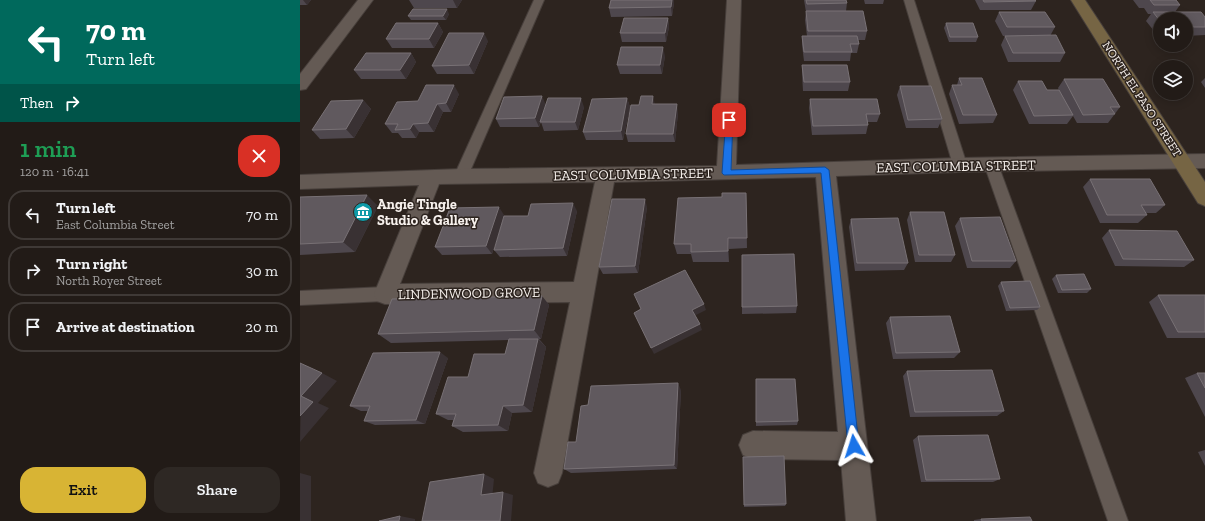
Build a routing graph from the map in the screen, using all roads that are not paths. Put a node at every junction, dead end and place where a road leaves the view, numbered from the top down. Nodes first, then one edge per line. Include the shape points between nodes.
1 (366, 0) edge
2 (539, 0) edge
3 (734, 0) edge
4 (908, 0) edge
5 (1078, 0) edge
6 (300, 85) edge
7 (1182, 161) junction
8 (1205, 161) edge
9 (991, 164) junction
10 (960, 165) junction
11 (825, 170) junction
12 (726, 173) junction
13 (606, 174) junction
14 (461, 176) junction
15 (432, 177) junction
16 (300, 182) edge
17 (1205, 198) edge
18 (583, 292) junction
19 (385, 294) junction
20 (300, 298) edge
21 (753, 445) dead end
22 (854, 446) junction
23 (548, 473) dead end
24 (861, 521) edge
25 (1118, 521) edge

1 - 6 street
2 - 14 lane
3 - 12 street
4 - 10 lane
5 - 7 street, NORTH EL PASO STREET
7 - 8 street, EAST COLUMBIA STREET
7 - 9 street, EAST COLUMBIA STREET
7 - 17 street, NORTH EL PASO STREET
9 - 10 street, EAST COLUMBIA STREET
9 - 25 lane
10 - 11 street, EAST COLUMBIA STREET
11 - 12 street, EAST COLUMBIA STREET
11 - 22 street
12 - 13 street, EAST COLUMBIA STREET
13 - 14 street, EAST COLUMBIA STREET
13 - 18 street
14 - 15 street, EAST COLUMBIA STREET
15 - 16 street, EAST COLUMBIA STREET
15 - 19 street, LINDENWOOD GROVE
18 - 19 street, LINDENWOOD GROVE
18 - 23 street
19 - 20 lane
21 - 22 street
22 - 24 street

